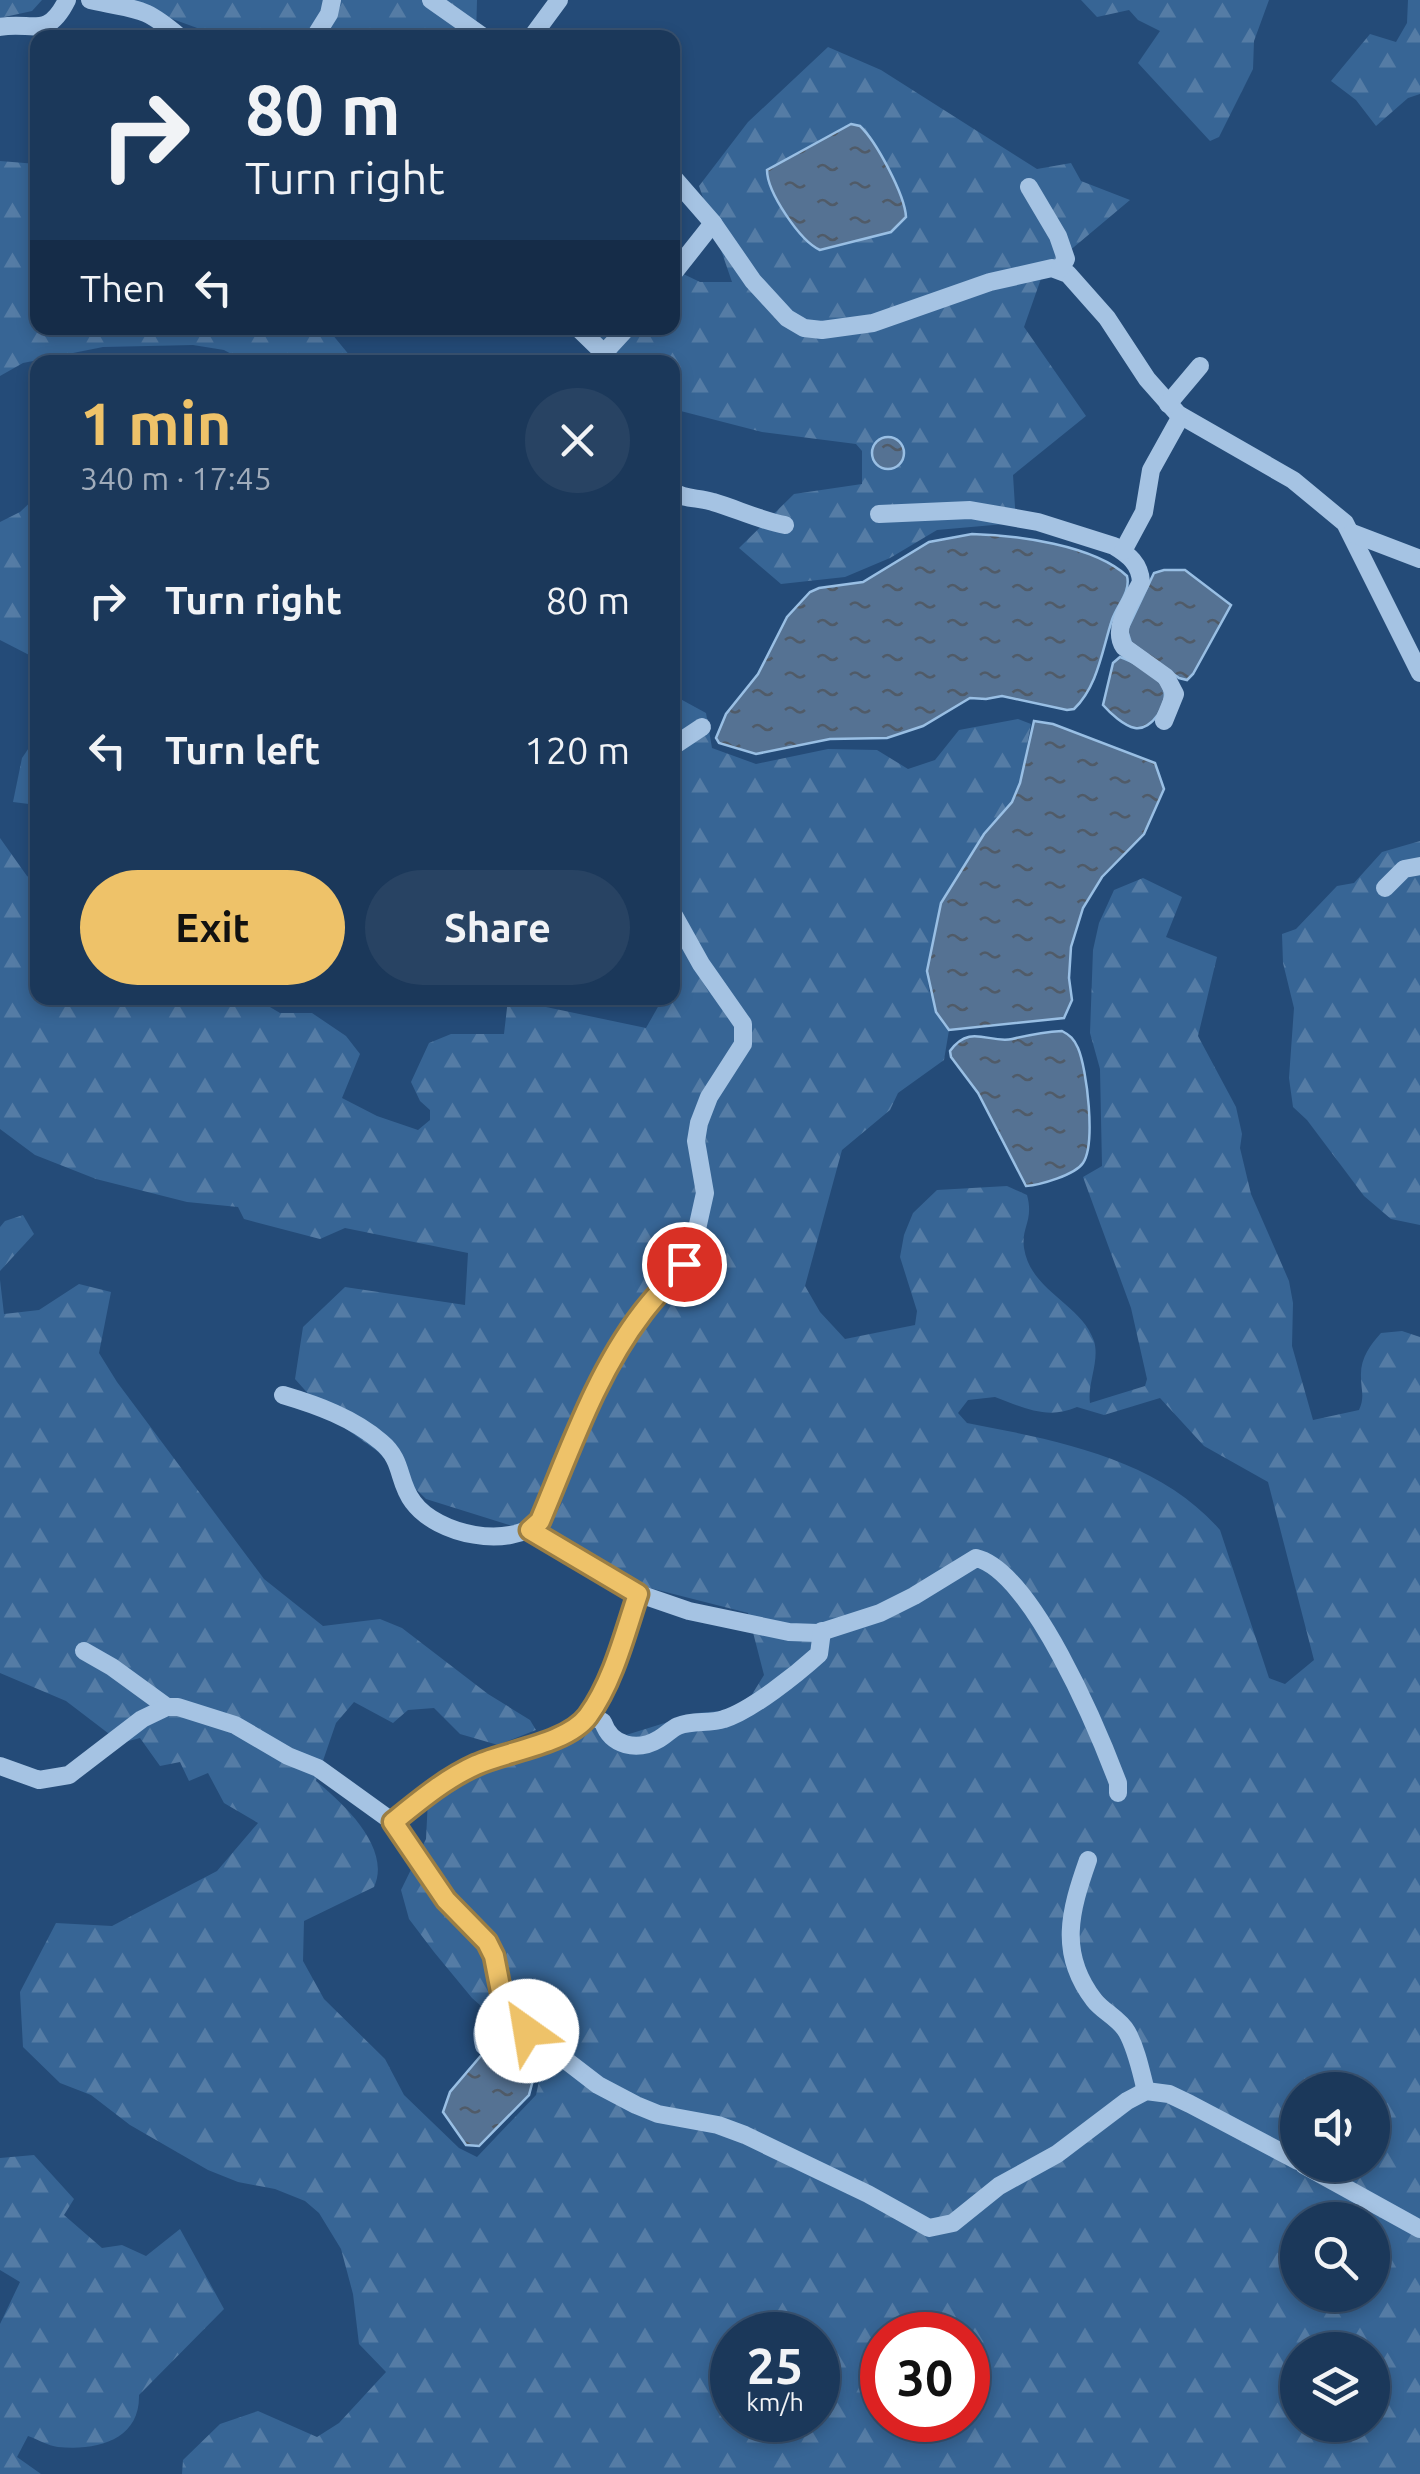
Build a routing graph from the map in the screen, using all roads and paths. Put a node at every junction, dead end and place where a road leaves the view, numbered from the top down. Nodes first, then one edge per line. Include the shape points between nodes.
1 (67, 0) edge
2 (90, 0) edge
3 (332, 0) edge
4 (431, 0) edge
5 (559, 0) edge
6 (0, 27) edge
7 (171, 30) edge
8 (319, 30) edge
9 (474, 30) edge
10 (537, 30) edge
11 (680, 185) edge
12 (1029, 186) dead end
13 (712, 223) junction
14 (680, 265) edge
15 (1060, 269) junction
16 (585, 335) edge
17 (606, 355) edge
18 (1200, 366) dead end
19 (1175, 410) junction
20 (680, 495) edge
21 (879, 514) dead end
22 (785, 525) dead end
23 (1352, 533) junction
24 (1123, 551) junction
25 (1420, 560) edge
26 (1420, 673) edge
27 (1164, 722) dead end
28 (702, 727) dead end
29 (680, 742) edge
30 (1420, 866) edge
31 (1385, 888) dead end
32 (680, 926) edge
33 (283, 1395) dead end
34 (530, 1530) junction
35 (638, 1594) junction
36 (822, 1632) junction
37 (84, 1651) dead end
38 (167, 1707) junction
39 (590, 1714) junction
40 (0, 1766) edge
41 (1118, 1792) dead end
42 (393, 1822) junction
43 (1088, 1860) dead end
44 (504, 2007) junction
45 (484, 2046) dead end
46 (1146, 2091) junction
47 (1280, 2152) edge
48 (1335, 2182) edge
49 (1420, 2229) edge

1 - 6 street via 52,23 40,28
2 - 7 street via 134,6
3 - 8 street
4 - 9 street
5 - 10 street
11 - 13 street
12 - 15 street via 1058,236 1066,259
13 - 14 street
13 - 15 street via 787,318 814,331 873,323 990,282
15 - 19 street via 1091,298
16 - 17 street
18 - 19 street
19 - 23 street via 1316,495
19 - 24 street via 1151,470 1144,512
20 - 22 street
21 - 24 street via 1007,515
23 - 25 street
23 - 26 street
24 - 27 street via 1141,582 1118,639 1172,684
28 - 29 street
30 - 31 street via 1404,869
32 - 34 street via 743,1024 742,1044 698,1123 705,1193 693,1246 626,1338
33 - 34 street via 354,1422 380,1441 396,1456 416,1507 447,1527 511,1536
34 - 35 street
35 - 36 street via 744,1625
35 - 39 street
36 - 39 street via 819,1654 798,1673 722,1720 676,1727 639,1747 617,1742
36 - 41 street via 897,1604 976,1558 987,1560 1016,1586 1086,1703
37 - 38 street
38 - 40 street via 69,1775 39,1780
38 - 42 street via 235,1725 318,1768
39 - 42 street via 550,1740 452,1778
42 - 44 street via 446,1900 487,1942
43 - 46 street via 1071,1910 1072,1954 1095,2002 1130,2036
44 - 45 street via 484,2024
44 - 46 street via 618,2096 658,2114 744,2135 929,2228 953,2223
46 - 47 street via 1169,2094
48 - 49 street

